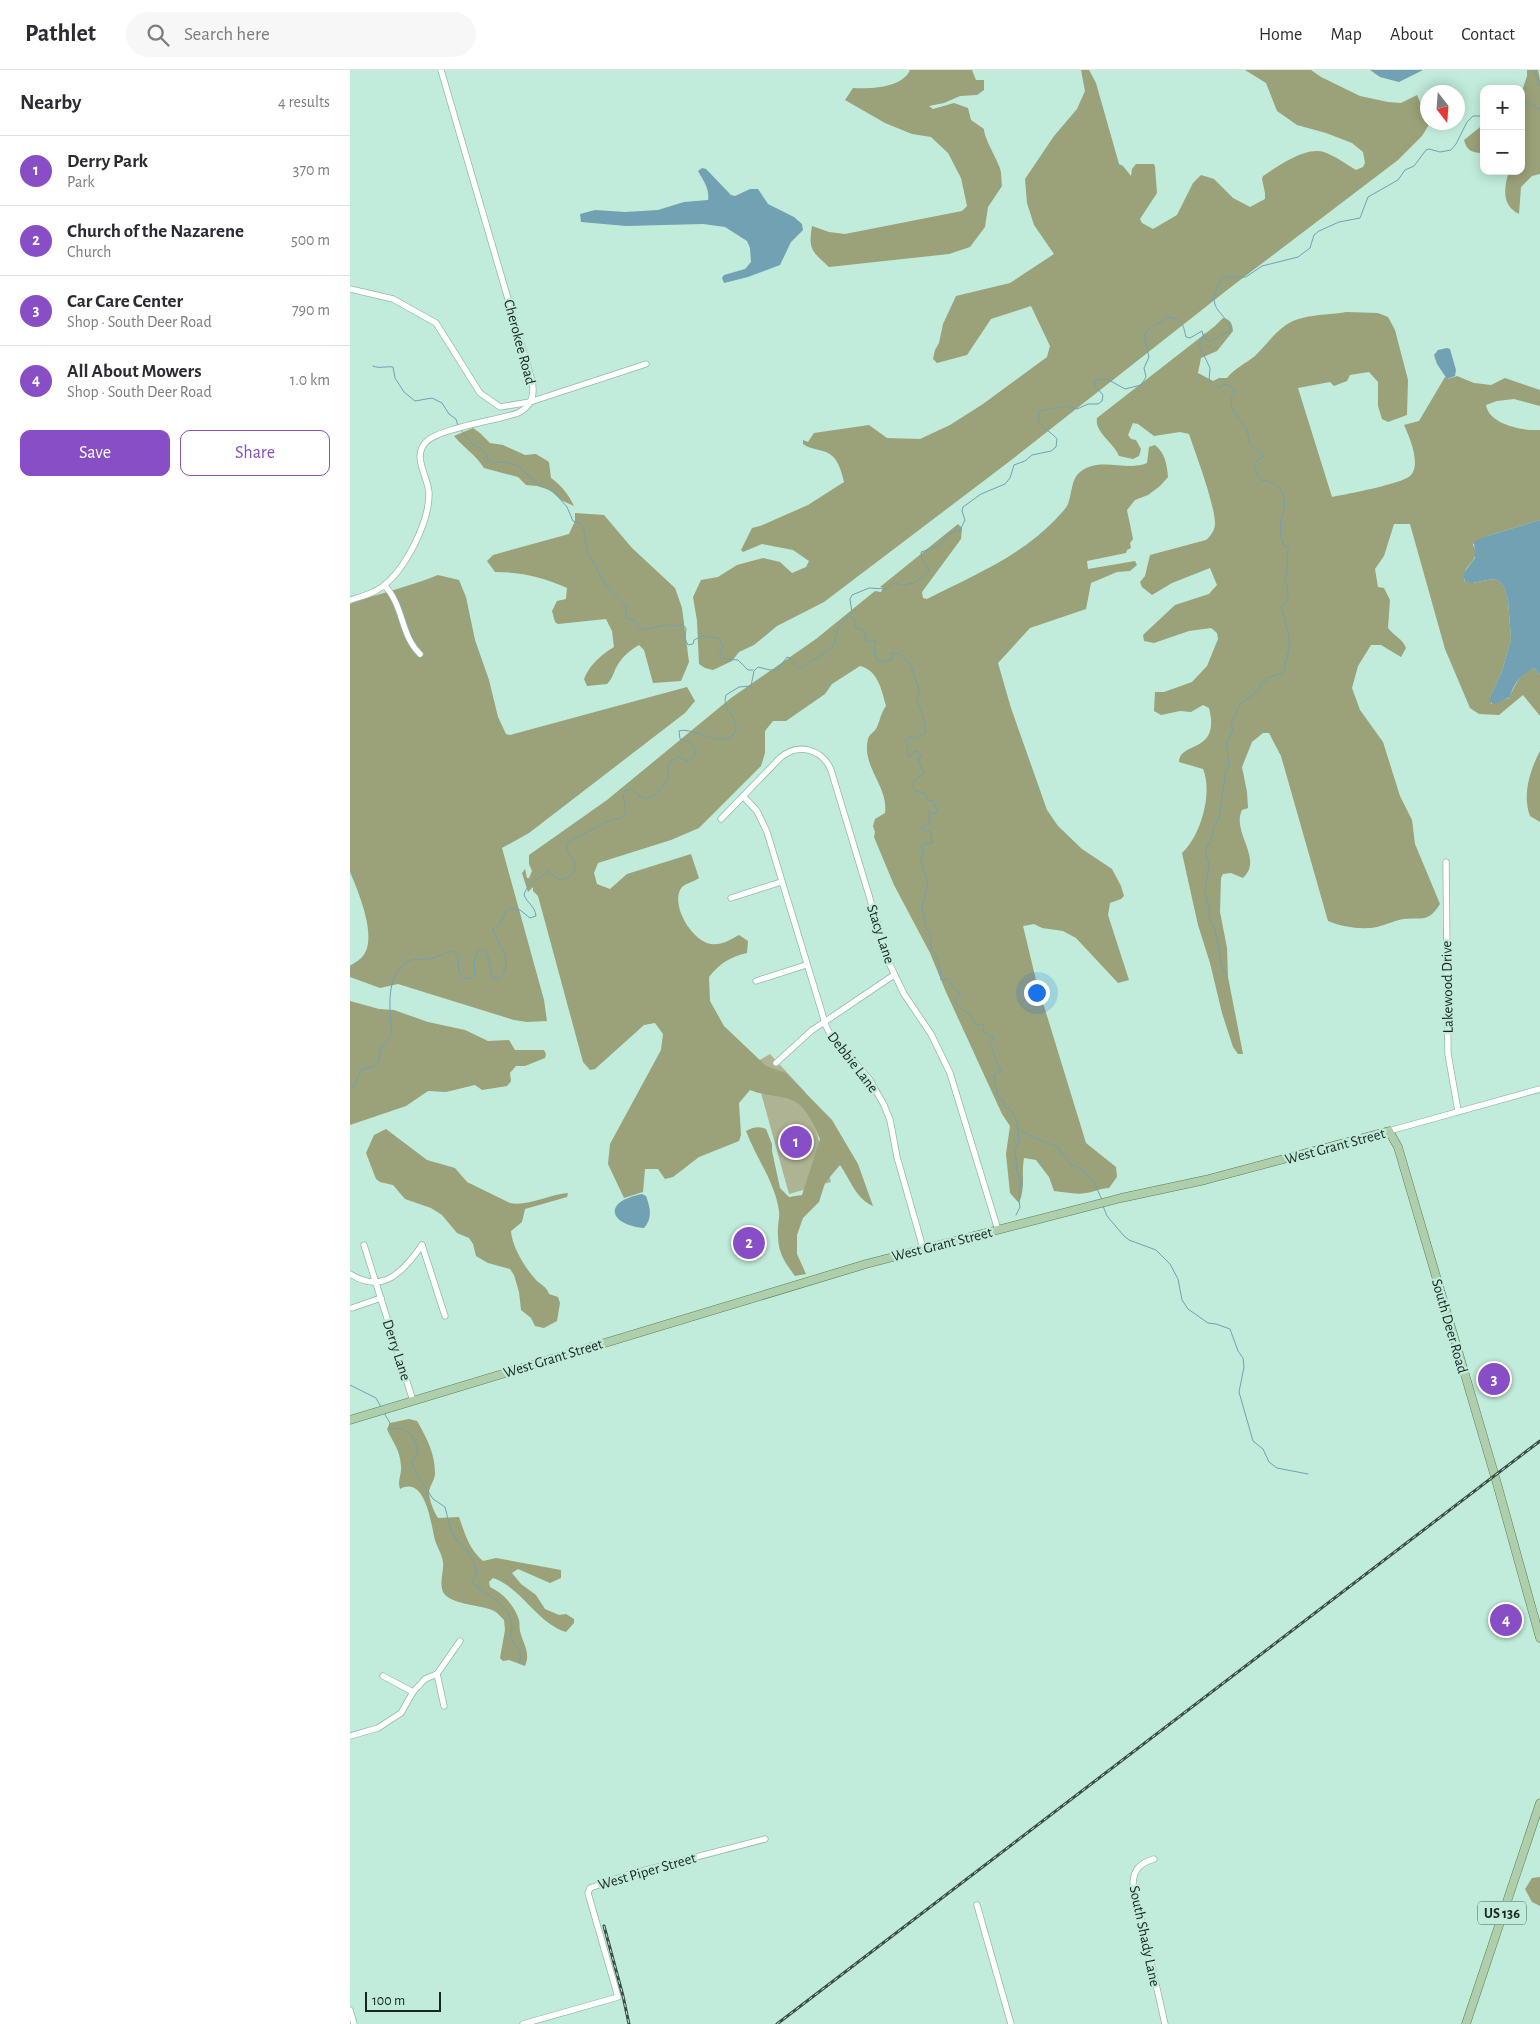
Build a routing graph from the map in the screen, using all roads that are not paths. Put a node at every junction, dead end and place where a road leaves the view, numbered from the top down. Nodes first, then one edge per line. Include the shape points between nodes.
1 (442, 70) edge
2 (350, 289) edge
3 (646, 364) dead end
4 (530, 402) junction
5 (384, 585) junction
6 (350, 600) edge
7 (420, 654) dead end
8 (742, 796) junction
9 (721, 819) dead end
10 (1446, 862) dead end
11 (782, 882) junction
12 (731, 898) dead end
13 (806, 965) junction
14 (894, 975) junction
15 (756, 981) dead end
16 (824, 1021) junction
17 (776, 1063) dead end
18 (1540, 1089) edge
19 (1458, 1111) junction
20 (1389, 1131) junction
21 (998, 1230) junction
22 (364, 1245) dead end
23 (924, 1248) junction
24 (350, 1274) edge
25 (376, 1283) junction
26 (381, 1298) junction
27 (352, 1308) dead end
28 (445, 1316) dead end
29 (413, 1401) junction
30 (350, 1420) edge
31 (1540, 1638) edge
32 (460, 1641) dead end
33 (437, 1674) junction
34 (384, 1676) dead end
35 (414, 1692) junction
36 (444, 1706) dead end
37 (350, 1736) edge
38 (1540, 1803) edge
39 (765, 1839) dead end
40 (1154, 1859) dead end
41 (978, 1905) dead end
42 (350, 2010) edge
43 (354, 2024) edge
44 (523, 2024) edge
45 (1011, 2024) edge
46 (1165, 2024) edge
47 (1466, 2024) edge

1 - 4 street, Cherokee Road via 532,381
2 - 4 street via 393,299 436,322 480,393 500,407
3 - 4 street
4 - 5 street, Cherokee Road via 518,413 438,435 425,442 420,457 429,492 425,517 407,555
5 - 6 street, Cherokee Road
5 - 7 street via 395,600 405,632
8 - 9 street, Stacy Lane
8 - 11 street, Debbie Lane via 757,811 764,825
8 - 14 street, Stacy Lane via 790,751 802,748 824,758 831,770
10 - 19 street, Lakewood Drive via 1448,1054
11 - 12 street
11 - 13 street, Debbie Lane
13 - 15 street
13 - 16 street, Debbie Lane
14 - 16 street
14 - 21 street, Stacy Lane via 946,1063
16 - 17 street
16 - 23 street, Debbie Lane via 830,1034 870,1080 884,1105
18 - 19 street, West Grant Street
19 - 20 street, West Grant Street
20 - 21 main road, West Grant Street
20 - 31 main road, South Deer Road via 1398,1146
21 - 23 main road, West Grant Street
22 - 25 street, Derry Lane
23 - 29 main road, West Grant Street
24 - 25 street
25 - 26 street, Derry Lane
25 - 28 street via 394,1276 407,1266 422,1245
26 - 27 street, Derry Lane
26 - 29 street, Derry Lane
29 - 30 main road, West Grant Street
32 - 33 street
33 - 35 street via 425,1679
33 - 36 street
34 - 35 street
35 - 37 street via 401,1713 392,1720
38 - 47 main road, US 136
39 - 44 street, West Piper Street via 627,1875 590,1888 588,1893 618,1997
40 - 46 street, South Shady Lane via 1139,1866 1133,1882
41 - 45 street
42 - 43 street

